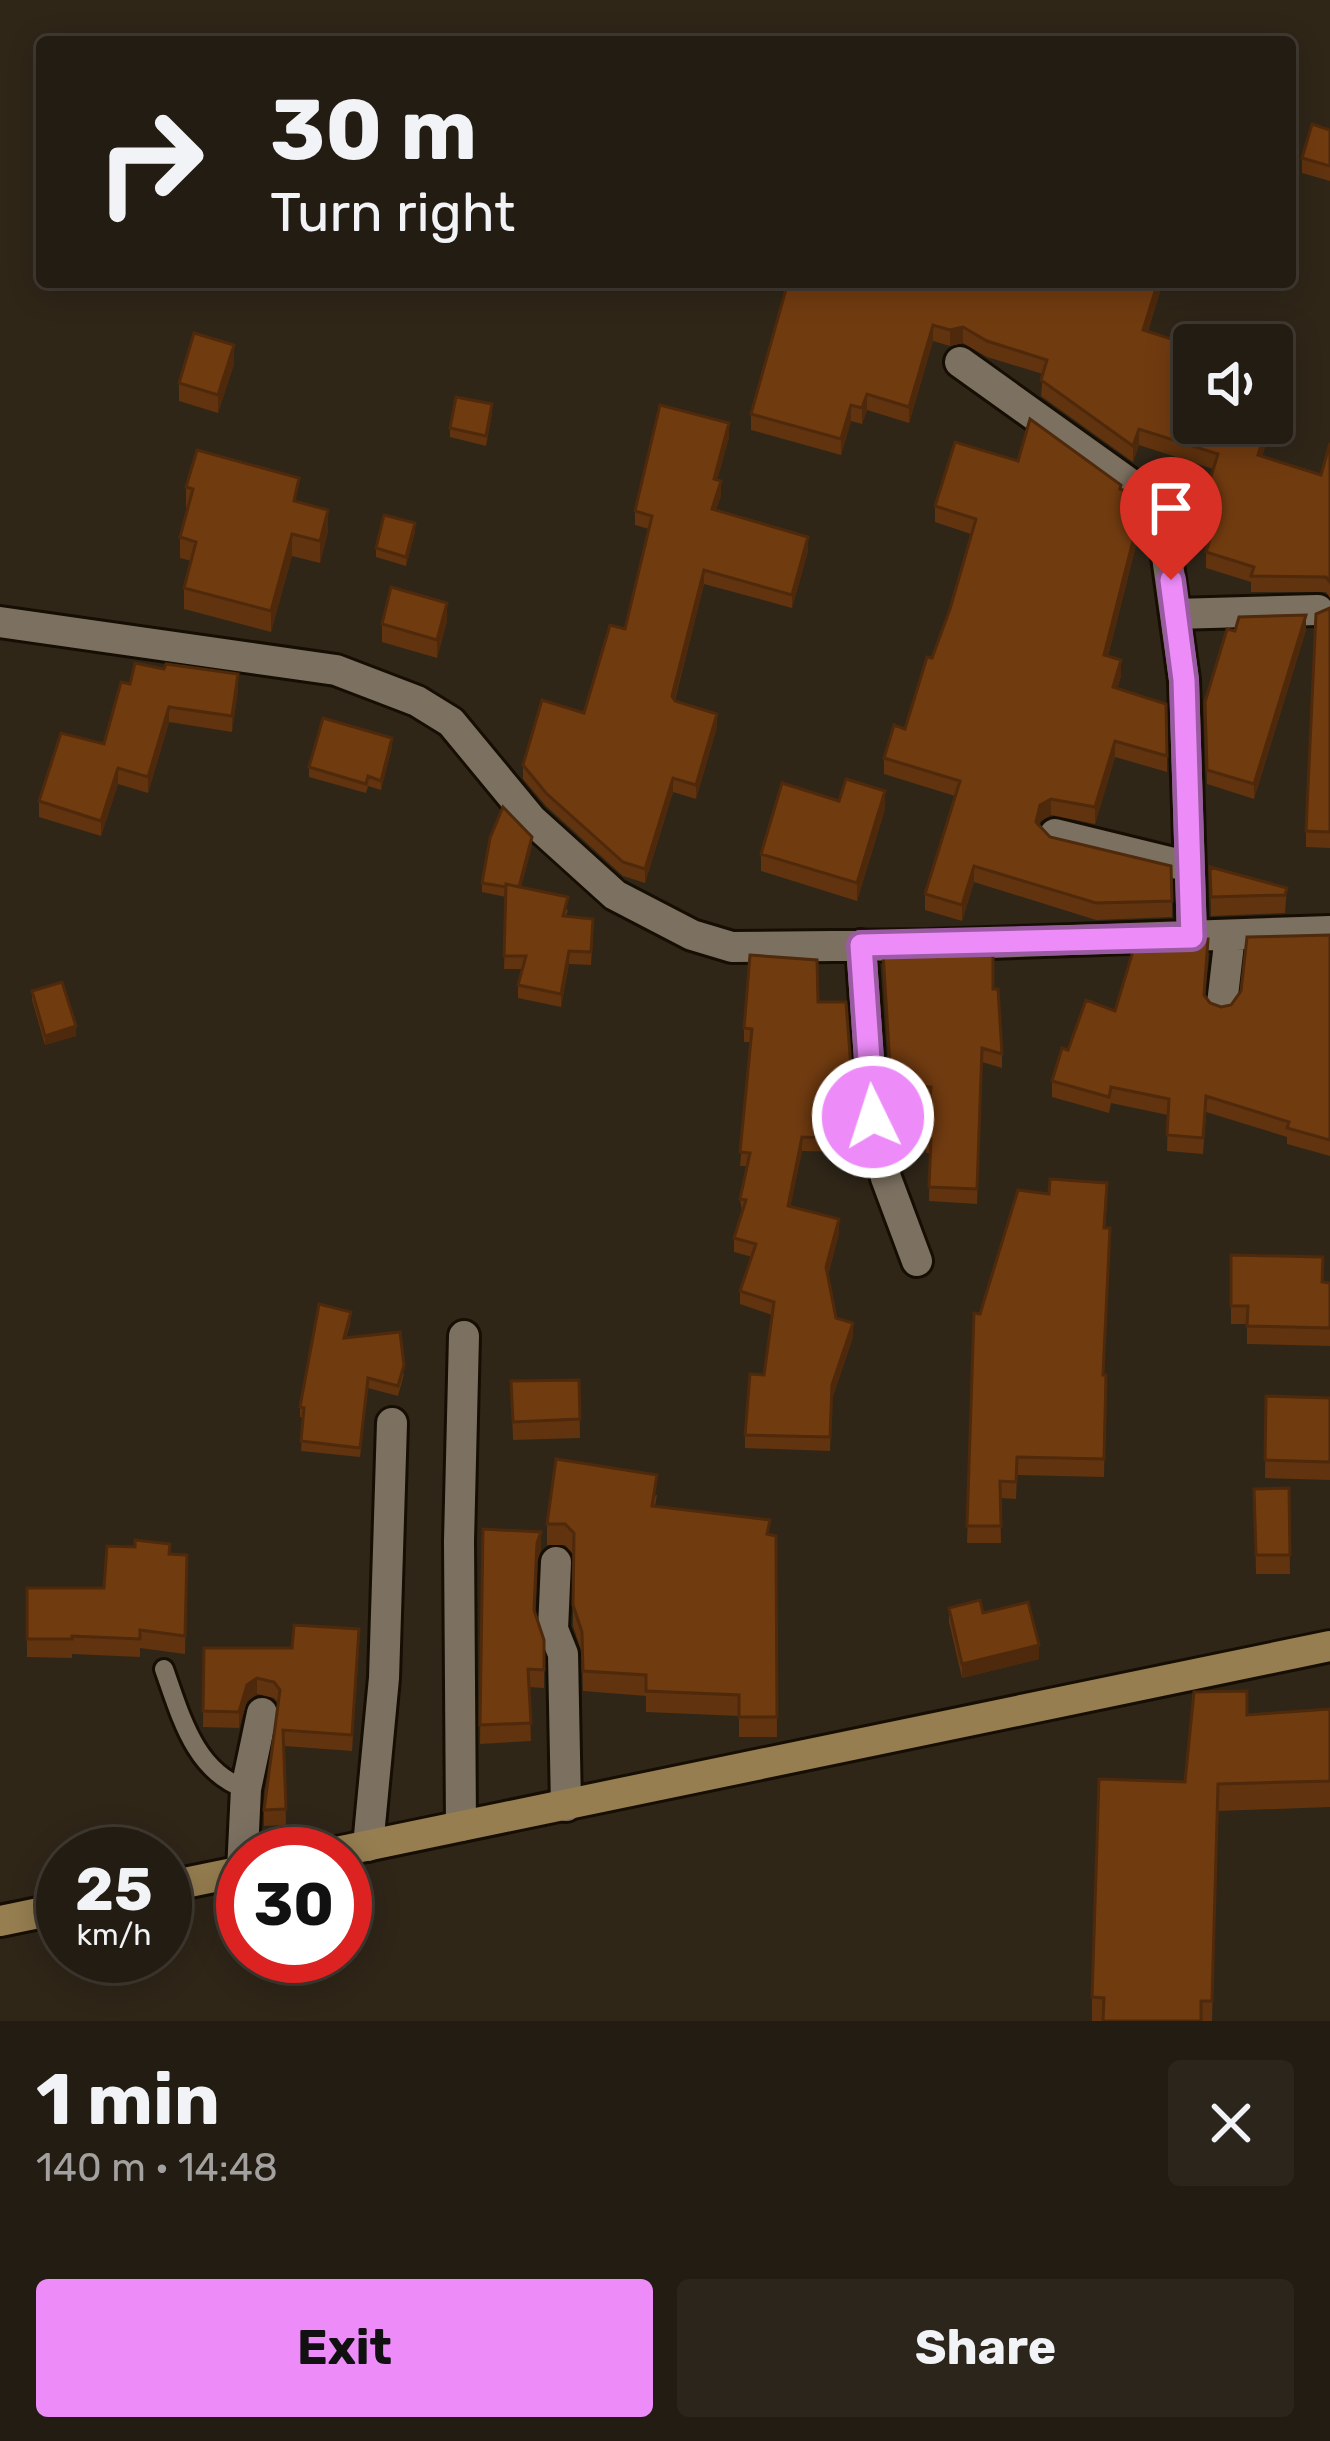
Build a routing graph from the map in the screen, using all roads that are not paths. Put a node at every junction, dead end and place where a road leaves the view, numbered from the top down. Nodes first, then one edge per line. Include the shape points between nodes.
1 (960, 362) dead end
2 (1318, 610) edge
3 (1175, 614) junction
4 (0, 622) edge
5 (1055, 834) edge
6 (1190, 867) junction
7 (1330, 932) edge
8 (1230, 935) junction
9 (1192, 937) junction
10 (861, 945) junction
11 (1222, 1004) edge
12 (917, 1261) dead end
13 (464, 1336) dead end
14 (392, 1423) dead end
15 (556, 1562) dead end
16 (1330, 1646) edge
17 (164, 1669) dead end
18 (262, 1714) dead end
19 (246, 1789) junction
20 (566, 1805) junction
21 (461, 1826) junction
22 (244, 1827) edge
23 (370, 1827) edge
24 (372, 1845) edge
25 (36, 1914) edge
26 (0, 1921) edge

1 - 3 street via 1161,513
2 - 3 street
3 - 6 street
4 - 10 street via 336,670 451,722 532,820 615,895 732,947
5 - 6 street
6 - 9 street
7 - 8 street
8 - 9 street
8 - 11 street
9 - 10 street
10 - 12 street via 873,1117
13 - 21 street
14 - 23 street via 385,1678
15 - 20 street
16 - 20 main road
17 - 19 lane via 206,1765
18 - 19 street
19 - 22 street
20 - 21 main road
21 - 24 main road
25 - 26 main road

